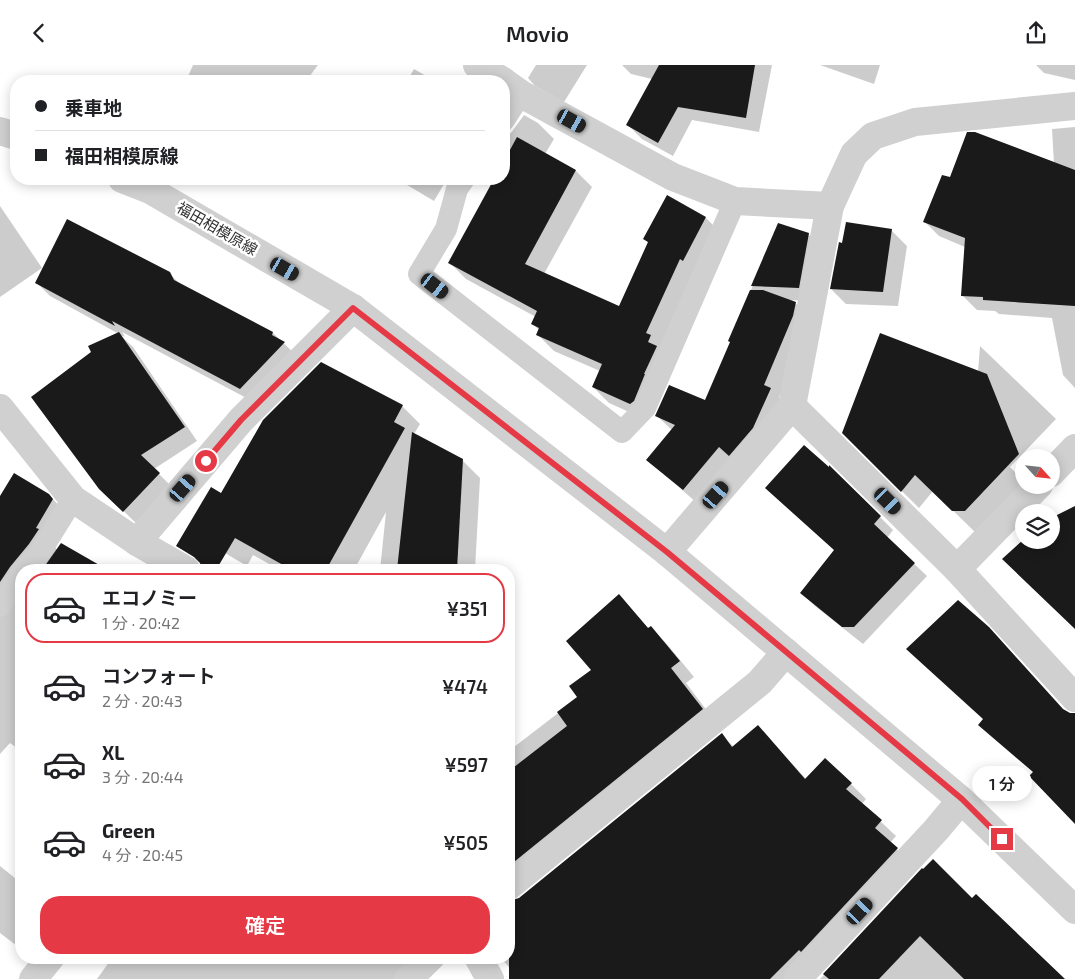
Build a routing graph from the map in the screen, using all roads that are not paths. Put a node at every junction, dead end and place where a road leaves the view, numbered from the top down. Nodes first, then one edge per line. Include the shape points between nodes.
1 (510, 83) edge
2 (1075, 106) edge
3 (137, 185) edge
4 (460, 185) edge
5 (735, 201) junction
6 (830, 206) junction
7 (353, 308) junction
8 (792, 406) junction
9 (0, 408) edge
10 (1075, 448) edge
11 (1060, 464) edge
12 (1030, 494) edge
13 (72, 499) junction
14 (137, 542) junction
15 (667, 552) junction
16 (30, 564) edge
17 (176, 564) edge
18 (957, 569) junction
19 (15, 583) edge
20 (0, 606) edge
21 (786, 652) junction
22 (1075, 698) edge
23 (962, 799) junction
24 (515, 881) edge
25 (1073, 905) edge
26 (45, 964) edge
27 (424, 964) edge
28 (482, 964) edge
29 (33, 979) edge
30 (408, 979) edge
31 (490, 979) edge
32 (796, 979) edge

1 - 5 street via 673,177
2 - 6 street via 915,122 873,136 854,154
3 - 7 street, 福田相模原線
4 - 5 lane via 446,229 419,274 622,432 645,408
5 - 6 street
6 - 8 street
7 - 14 street via 241,420
7 - 15 street, 福田相模原線
8 - 15 street
8 - 18 street
9 - 13 street
10 - 11 street
12 - 18 street
13 - 14 street
13 - 16 lane
14 - 17 street
15 - 21 street, 福田相模原線
18 - 22 street
19 - 20 lane
21 - 23 street, 福田相模原線
21 - 24 street via 760,682
23 - 25 street, 福田相模原線
23 - 32 street
26 - 29 street
27 - 30 street
28 - 31 street

